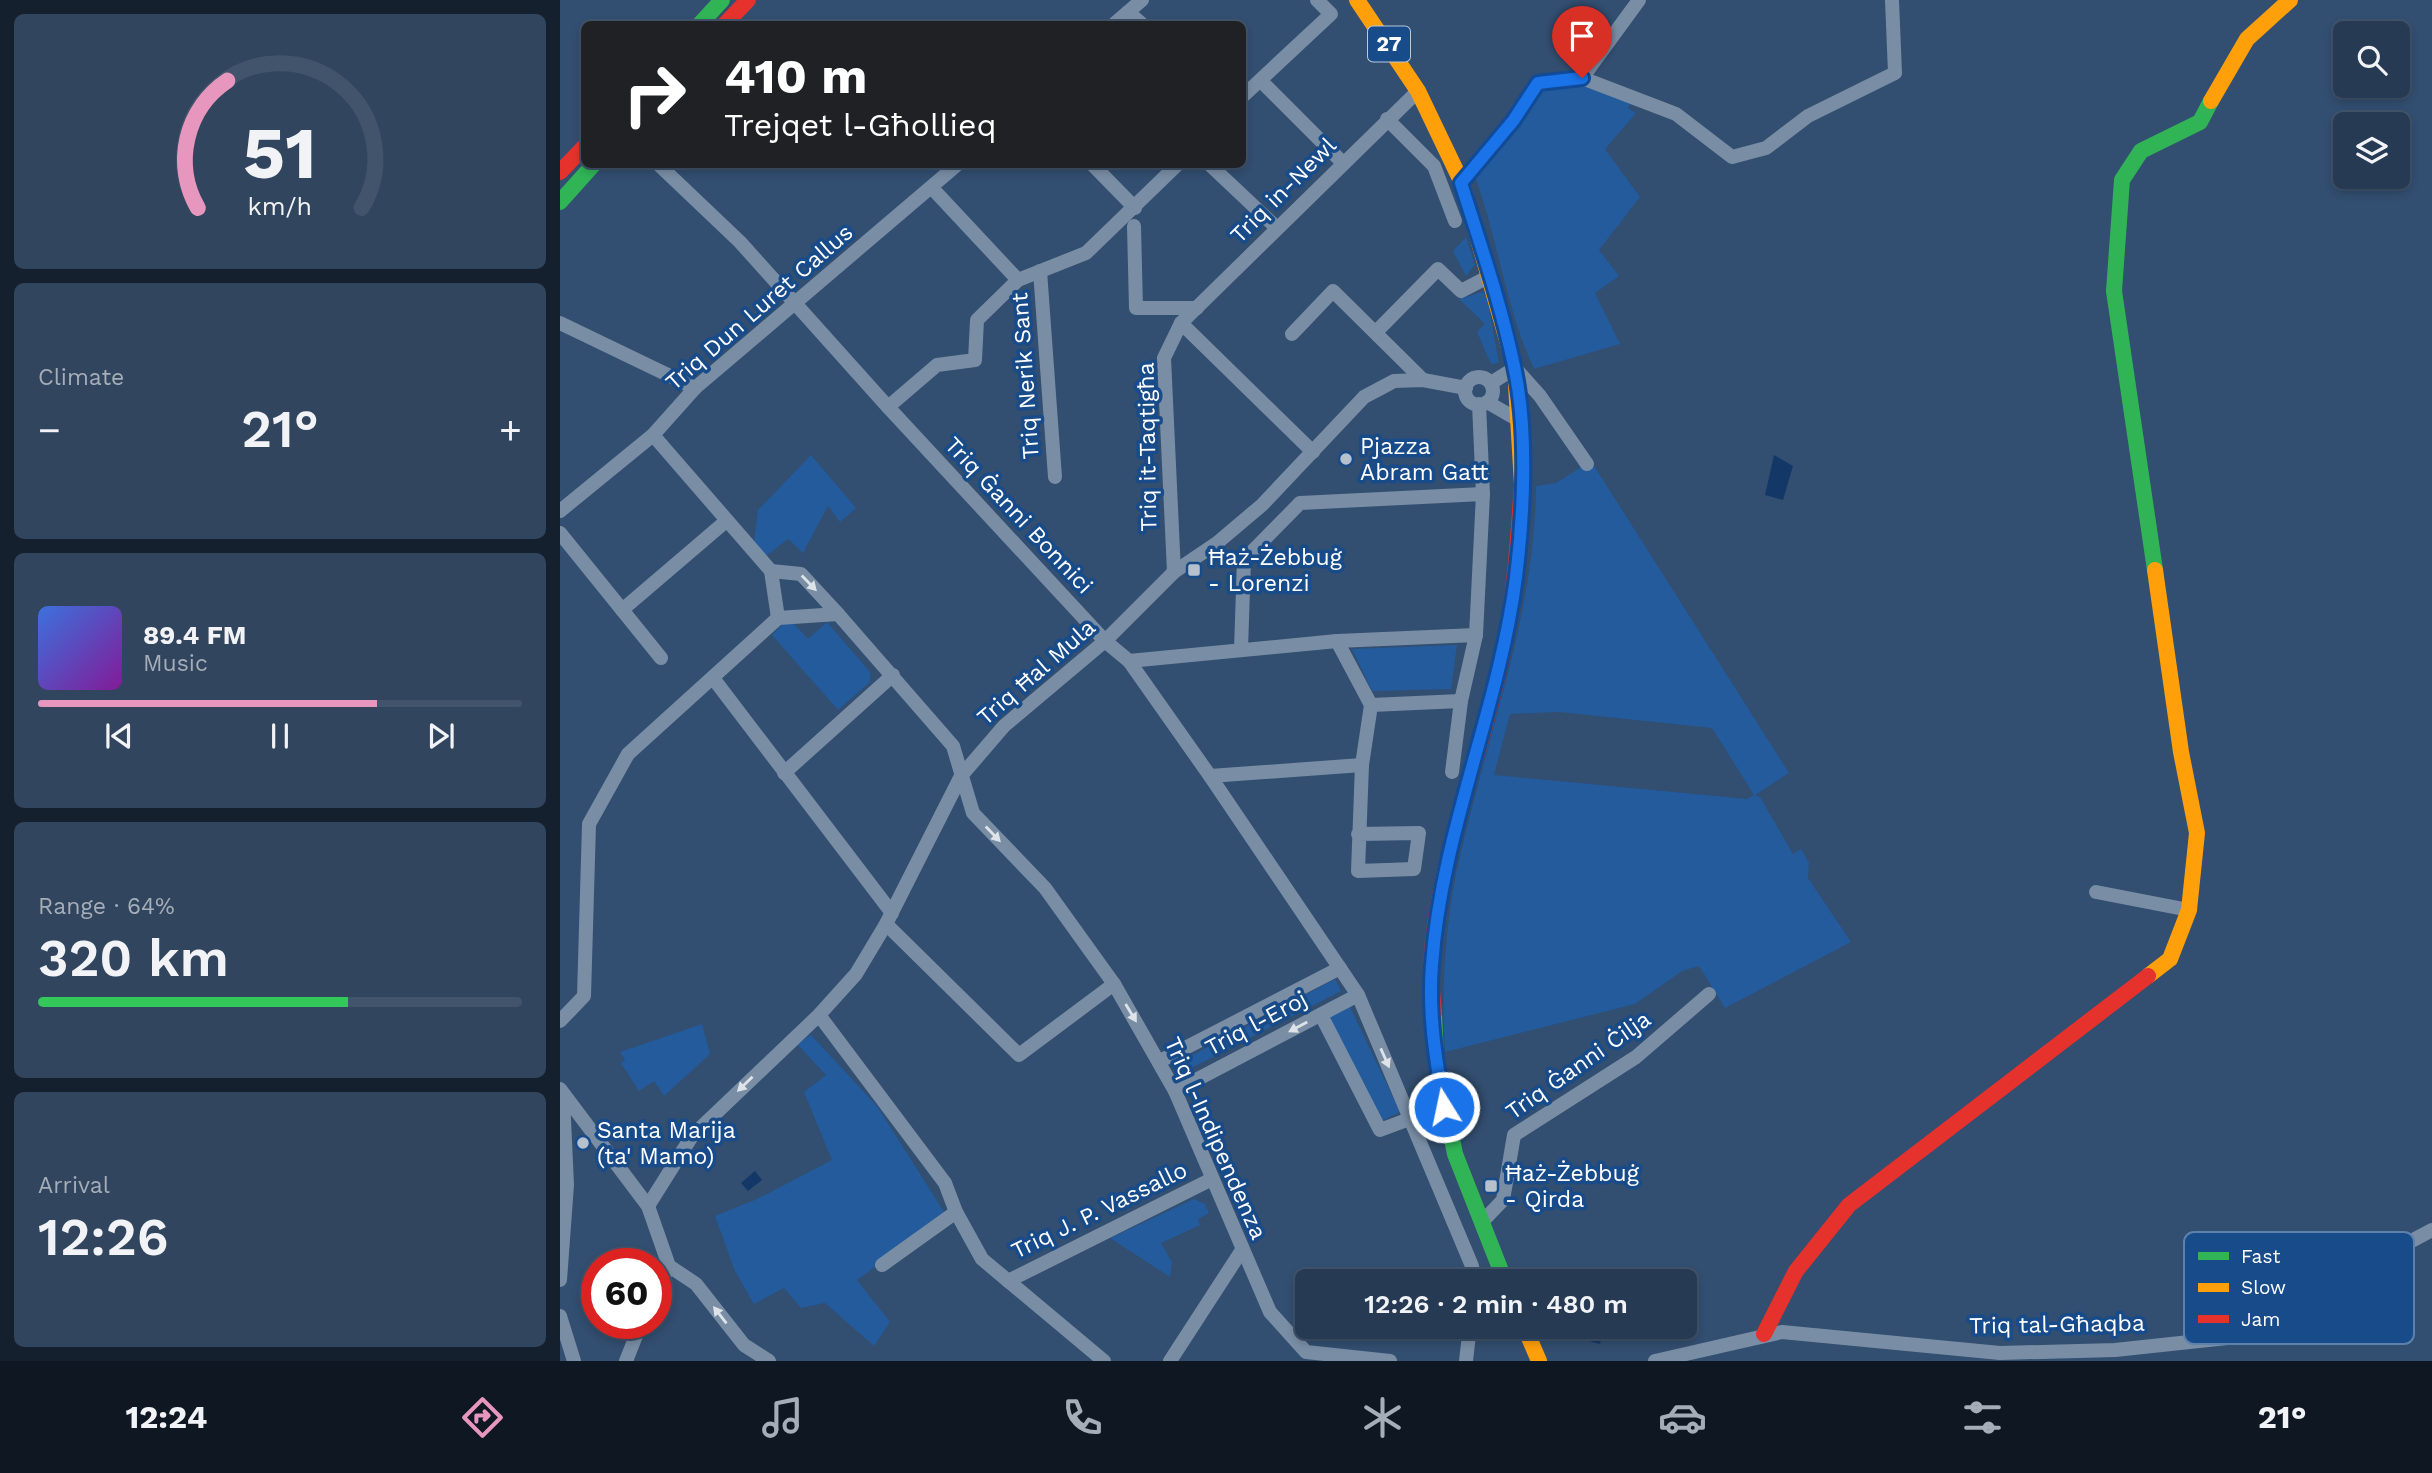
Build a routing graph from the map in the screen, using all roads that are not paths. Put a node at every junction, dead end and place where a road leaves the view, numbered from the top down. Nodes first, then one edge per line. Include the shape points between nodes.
1 (722, 0) edge
2 (748, 0) edge
3 (1142, 0) edge
4 (1317, 0) edge
5 (1357, 0) edge
6 (1639, 0) edge
7 (1892, 0) edge
8 (2290, 0) edge
9 (1128, 12) junction
10 (703, 21) edge
11 (728, 21) edge
12 (1118, 21) edge
13 (1138, 21) edge
14 (1582, 78) junction
15 (1261, 80) junction
16 (1418, 90) junction
17 (1246, 93) edge
18 (1387, 119) junction
19 (581, 150) edge
20 (1343, 163) junction
21 (590, 168) edge
22 (662, 168) edge
23 (954, 168) edge
24 (1096, 168) edge
25 (1174, 168) edge
26 (1213, 168) edge
27 (560, 172) edge
28 (1461, 183) junction
29 (932, 188) junction
30 (560, 202) edge
31 (1135, 208) junction
32 (1455, 221) dead end
33 (1134, 226) dead end
34 (1277, 228) junction
35 (1040, 271) junction
36 (1490, 276) junction
37 (1018, 280) junction
38 (796, 303) junction
39 (1197, 308) junction
40 (560, 323) edge
41 (1181, 323) junction
42 (1376, 332) junction
43 (1292, 334) dead end
44 (1515, 368) junction
45 (1423, 380) junction
46 (1491, 383) junction
47 (695, 388) junction
48 (1466, 388) junction
49 (1483, 403) junction
50 (888, 407) junction
51 (1520, 422) junction
52 (653, 435) junction
53 (1313, 452) junction
54 (1587, 464) dead end
55 (1055, 477) dead end
56 (1483, 494) junction
57 (560, 511) edge
58 (725, 522) junction
59 (560, 533) edge
60 (771, 571) junction
61 (1174, 572) junction
62 (622, 610) junction
63 (838, 614) junction
64 (778, 618) junction
65 (1476, 635) junction
66 (1105, 641) junction
67 (1337, 641) junction
68 (1241, 649) junction
69 (661, 658) dead end
70 (1129, 661) junction
71 (893, 675) junction
72 (713, 678) junction
73 (1461, 701) junction
74 (1371, 705) junction
75 (1362, 765) junction
76 (1451, 772) dead end
77 (784, 773) junction
78 (961, 776) junction
79 (1210, 776) junction
80 (1358, 834) junction
81 (2096, 892) dead end
82 (2189, 910) junction
83 (889, 918) junction
84 (1340, 968) junction
85 (1114, 984) junction
86 (1709, 994) dead end
87 (1358, 995) junction
88 (819, 1015) junction
89 (1321, 1015) junction
90 (560, 1021) edge
91 (1160, 1061) junction
92 (1175, 1091) junction
93 (562, 1093) edge
94 (1412, 1118) junction
95 (1210, 1180) junction
96 (649, 1206) junction
97 (956, 1212) junction
98 (1482, 1222) junction
99 (2432, 1230) edge
100 (2414, 1240) edge
101 (663, 1248) edge
102 (1242, 1250) junction
103 (882, 1265) dead end
104 (672, 1268) edge
105 (1472, 1269) edge
106 (1500, 1269) edge
107 (560, 1280) edge
108 (1007, 1281) junction
109 (560, 1316) edge
110 (1764, 1334) junction
111 (635, 1339) edge
112 (1469, 1339) edge
113 (1530, 1339) edge
114 (2184, 1343) edge
115 (2000, 1353) junction
116 (574, 1361) edge
117 (626, 1361) edge
118 (769, 1361) edge
119 (1104, 1361) edge
120 (1170, 1361) edge
121 (1390, 1361) edge
122 (1466, 1361) edge
123 (1539, 1361) edge
124 (1655, 1361) edge
125 (2020, 1361) edge

1 - 10 main road
2 - 11 main road
3 - 9 street
4 - 15 street via 1331,14
5 - 16 main road, 27
6 - 14 street
7 - 14 street via 1895,73 1808,116 1766,148 1732,157 1676,114
8 - 82 main road via 2247,39 2200,122 2141,151 2122,180 2114,291 2181,752 2197,833
9 - 12 street
9 - 13 street
14 - 28 street via 1538,83
15 - 17 street
15 - 20 street
16 - 18 street, Triq in-Newl
16 - 28 main road, 27
18 - 20 street, Triq in-Newl
18 - 32 street via 1434,166
19 - 27 main road
20 - 34 street, Triq in-Newl
21 - 30 main road
22 - 38 street, Triq Ġanni Bonnici
23 - 29 street, Triq Dun Luret Callus
24 - 31 street
25 - 31 street
26 - 34 street
28 - 36 main road, 27
29 - 37 street, Triq Nerik Sant
29 - 38 street, Triq Dun Luret Callus
31 - 35 street via 1086,253
33 - 39 street via 1136,308
34 - 39 street, Triq in-Newl
35 - 37 street
35 - 55 street, Triq Nerik Sant
36 - 42 street via 1461,291 1438,269
36 - 44 main road, 27
37 - 50 street via 977,320 975,360 937,365
38 - 47 street, Triq Dun Luret Callus
38 - 50 street, Triq Ġanni Bonnici
39 - 41 street, Triq in-Newl
40 - 47 street
41 - 53 street
41 - 61 street, Triq it-Taqtigħa via 1164,358
42 - 43 street via 1333,291
42 - 45 street
44 - 46 street
44 - 51 main road, 27
44 - 54 street
45 - 48 street, Triq Ħal Mula
45 - 53 street, Triq Ħal Mula via 1394,381 1364,397
46 - 48 street via 1484,377 1475,378
46 - 49 street via 1493,391
47 - 52 street, Triq Dun Luret Callus
48 - 49 street via 1470,401
49 - 51 street
49 - 56 street
50 - 66 street, Triq Ġanni Bonnici
51 - 98 main road, 27 via 1520,530 1511,609 1459,817 1432,966 1435,1048 1444,1107 1455,1154
52 - 57 street, Triq Dun Luret Callus
52 - 58 street
53 - 61 street, Triq Ħal Mula via 1262,505
56 - 65 street
56 - 68 street via 1300,503 1244,560
58 - 60 street
58 - 62 street
59 - 62 street
60 -> 63 street, Triq l-Indipendenza via 801,574
60 - 64 street
61 - 66 street, Triq Ħal Mula
62 - 69 street
63 - 64 street
63 - 71 street, Triq l-Indipendenza
64 - 72 street
65 - 67 street
65 - 73 street
66 - 70 street, Triq Ġanni Bonnici
66 - 78 street, Triq Ħal Mula via 1004,726
67 - 68 street
67 - 74 street
68 - 70 street
70 - 79 street, Triq Ġanni Bonnici
71 - 77 street
71 - 78 street, Triq l-Indipendenza via 953,746
72 - 77 street
72 - 90 street via 628,754 589,824 584,996
73 - 74 street
73 - 76 street
74 - 75 street
75 - 79 street
75 - 80 street
77 - 83 street
78 - 83 street, Triq Ħal Mula
78 -> 85 street, Triq l-Indipendenza via 973,813 1045,888
79 - 84 street, Triq Ġanni Bonnici
80 - 80 street via 1358,871 1414,869 1419,833
81 - 82 street
82 - 110 main road via 2170,959 1849,1205 1796,1271
83 - 85 street via 1019,1055
83 - 88 street, Triq Ħal Mula via 856,974
84 - 87 street, Triq Ġanni Bonnici
84 - 91 street, Triq l-Eroj
85 -> 91 street, Triq l-Indipendenza
86 - 98 street, Triq Ġanni Ċilja via 1636,1057 1514,1135 1503,1200
87 - 89 street, Triq l-Eroj
87 -> 94 street, Triq Ġanni Bonnici
88 -> 96 street, Triq Ħal Mula via 692,1136
88 - 97 street via 945,1183
89 -> 92 street, Triq l-Eroj
89 - 94 street via 1380,1130
91 - 92 street, Triq l-Indipendenza
92 - 95 street, Triq l-Indipendenza
93 - 96 street
93 - 107 street via 567,1185
94 - 105 street, Triq Ġanni Bonnici
95 - 102 street, Triq l-Indipendenza
95 - 108 street, Triq J. P. Vassallo
96 - 101 street
97 - 103 street
97 - 108 street via 982,1259
98 - 106 main road, 27
99 - 100 street, Triq tal-Għaqba
102 - 120 street
102 - 121 street, Triq l-Indipendenza via 1270,1312 1306,1352
118 -> 104 street via 744,1345 696,1284
108 - 119 street
109 - 116 street
110 - 115 street, Triq tal-Għaqba via 1783,1332
110 - 124 street, Triq tal-Għaqba
111 - 117 street
112 - 122 street
113 - 123 main road
114 - 115 street, Triq tal-Għaqba
115 - 125 street

